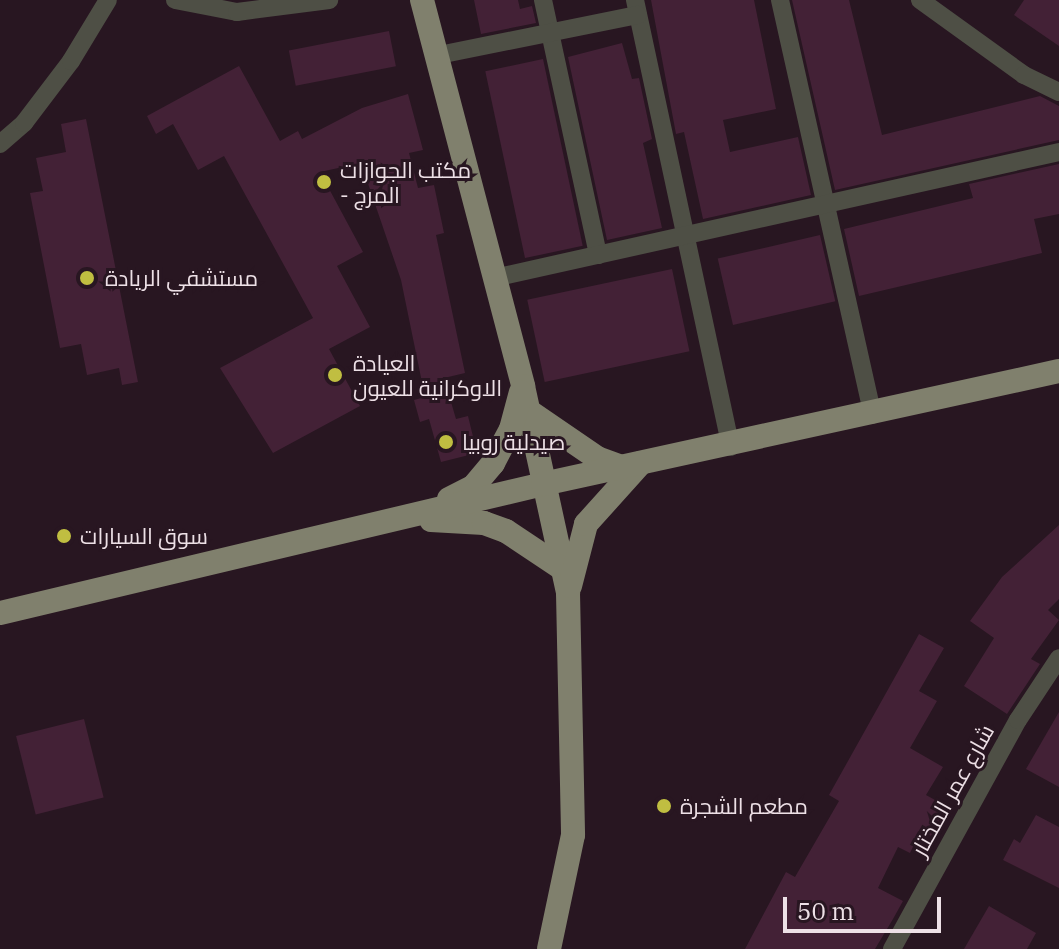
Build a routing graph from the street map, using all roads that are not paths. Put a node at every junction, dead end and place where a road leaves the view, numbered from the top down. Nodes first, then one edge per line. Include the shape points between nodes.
1 (108, 0) edge
2 (175, 0) edge
3 (329, 0) edge
4 (422, 0) edge
5 (543, 0) edge
6 (780, 0) edge
7 (920, 0) edge
8 (637, 8) edge
9 (550, 34) junction
10 (434, 56) junction
11 (1059, 92) edge
12 (0, 144) edge
13 (1059, 152) edge
14 (827, 204) junction
15 (685, 237) junction
16 (598, 255) junction
17 (494, 278) junction
18 (1059, 371) edge
19 (525, 398) junction
20 (873, 415) junction
21 (731, 447) junction
22 (631, 465) junction
23 (543, 484) junction
24 (426, 512) junction
25 (401, 518) junction
26 (566, 581) junction
27 (0, 613) edge
28 (1059, 658) edge
29 (549, 949) edge
30 (892, 949) edge

1 - 12 street via 71,61 24,123
2 - 3 street via 237,12
4 - 10 main road
5 - 9 street
6 - 14 street
7 - 11 street via 1024,75
8 - 9 street
8 - 15 street
9 - 10 street
9 - 16 street
10 - 17 main road
13 - 14 street
14 - 15 street
14 - 20 street
15 - 16 street
15 - 21 street
16 - 17 street
17 - 19 main road
18 - 20 main road
19 - 22 main road via 597,458
19 - 23 main road
19 - 24 main road via 493,463 473,487
20 - 21 main road
21 - 22 main road
22 - 23 main road
22 - 26 main road via 586,524
23 - 24 main road
23 - 26 main road
24 - 25 main road
25 - 26 main road via 484,523 506,531
25 - 27 main road
26 - 29 main road via 573,835
28 - 30 street, شارع عمر المختار via 1018,720

